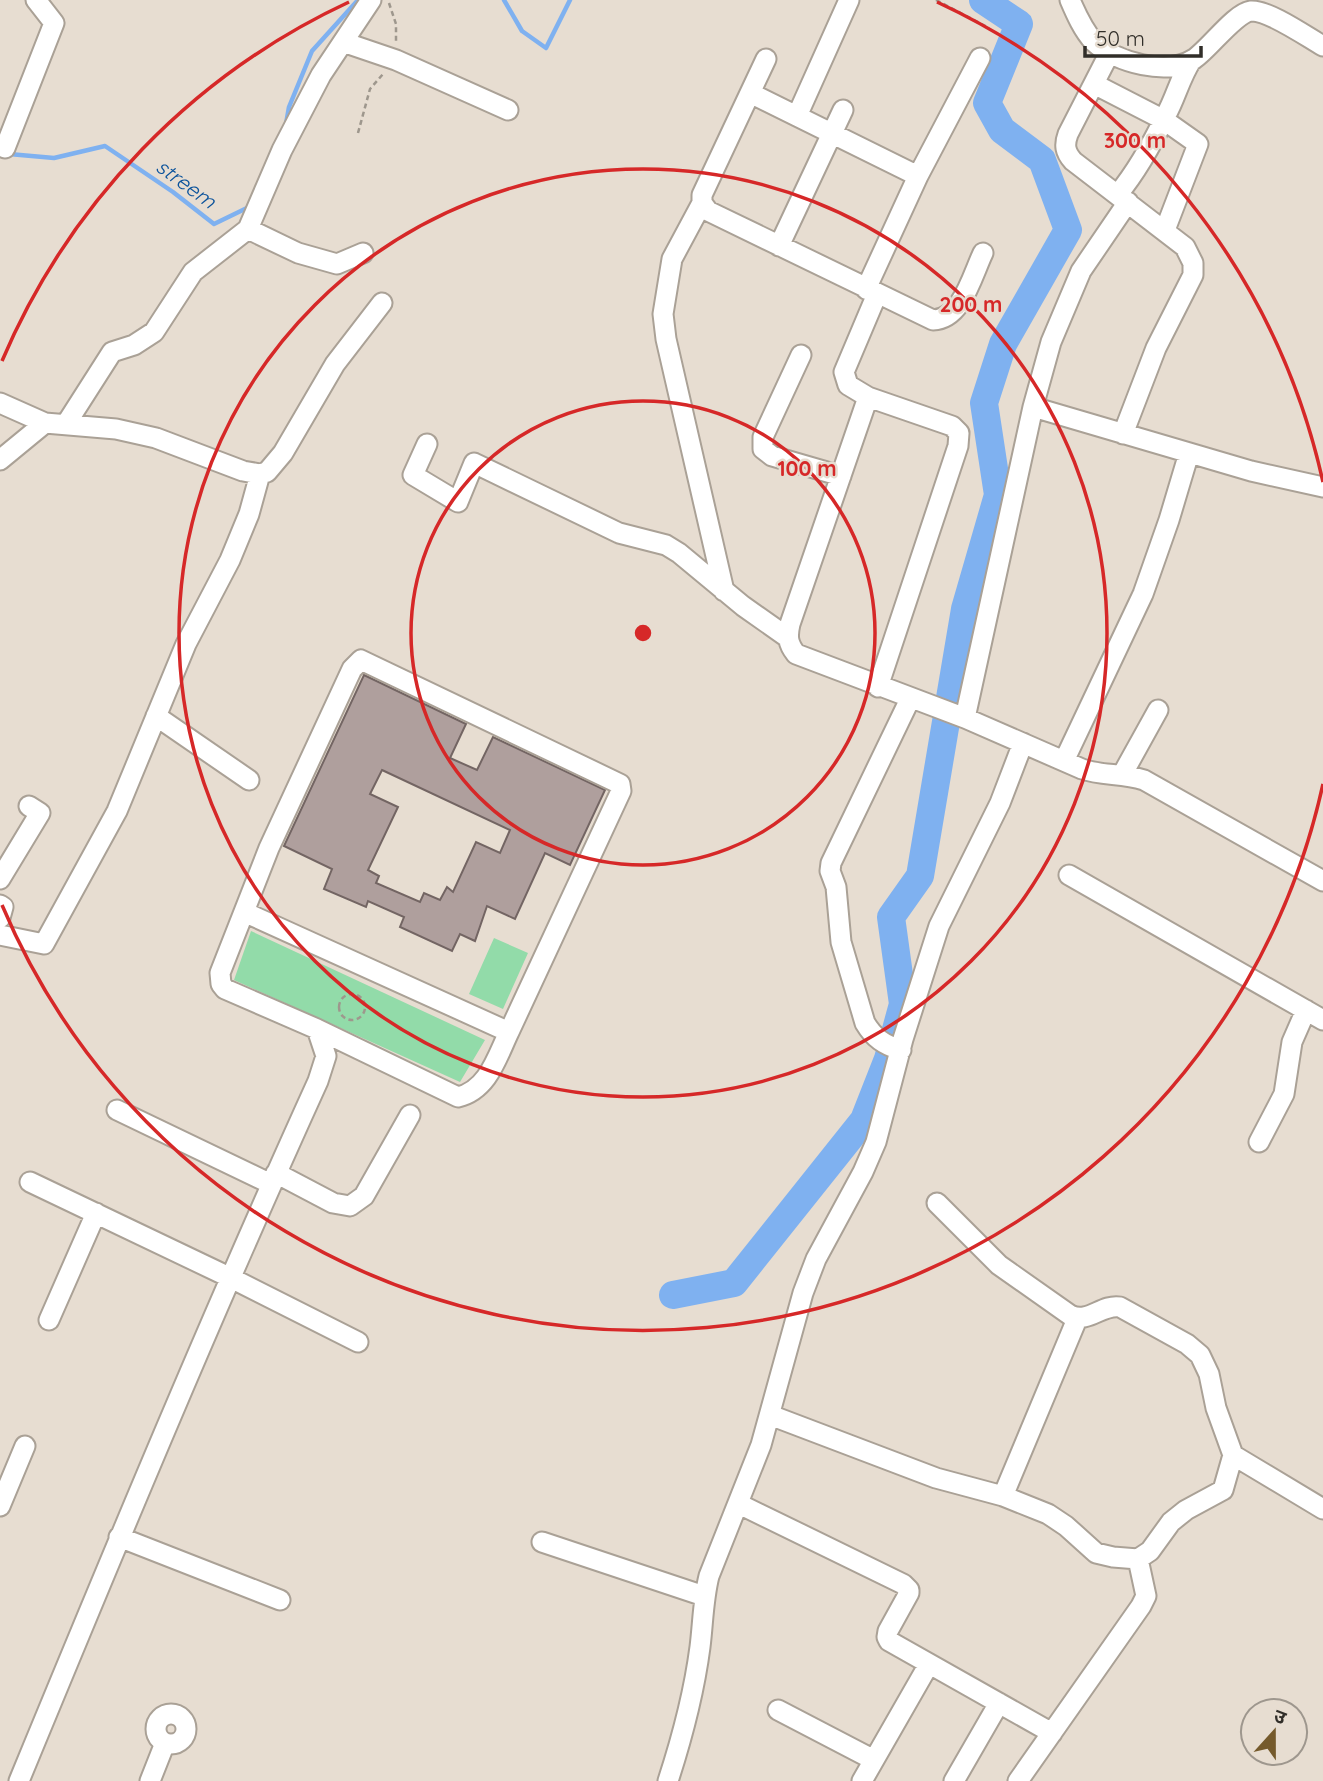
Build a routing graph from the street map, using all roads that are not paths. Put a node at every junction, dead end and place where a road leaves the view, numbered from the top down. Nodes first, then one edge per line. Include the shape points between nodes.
1 (36, 0) edge
2 (371, 0) edge
3 (849, 0) edge
4 (1070, 0) edge
5 (342, 42) junction
6 (1323, 46) edge
7 (1110, 52) junction
8 (980, 58) dead end
9 (766, 59) dead end
10 (1191, 61) junction
11 (1094, 84) junction
12 (750, 93) junction
13 (508, 110) dead end
14 (843, 110) dead end
15 (797, 116) junction
16 (1164, 120) junction
17 (832, 134) junction
18 (5, 148) dead end
19 (918, 176) junction
20 (1123, 198) junction
21 (702, 203) junction
22 (248, 229) junction
23 (1165, 230) junction
24 (779, 246) junction
25 (363, 253) dead end
26 (983, 253) dead end
27 (872, 292) junction
28 (382, 303) dead end
29 (801, 355) dead end
30 (868, 397) junction
31 (0, 403) edge
32 (1033, 407) junction
33 (45, 424) junction
34 (66, 424) junction
35 (1123, 434) junction
36 (427, 444) dead end
37 (1189, 453) junction
38 (0, 460) edge
39 (260, 474) junction
40 (841, 476) junction
41 (1323, 487) edge
42 (724, 591) junction
43 (788, 637) junction
44 (878, 687) junction
45 (910, 699) junction
46 (1158, 710) dead end
47 (156, 716) junction
48 (962, 717) junction
49 (1023, 743) junction
50 (1064, 761) junction
51 (1122, 775) junction
52 (249, 780) dead end
53 (29, 806) dead end
54 (3, 866) edge
55 (1069, 875) dead end
56 (1323, 881) edge
57 (0, 905) edge
58 (244, 912) junction
59 (0, 918) edge
60 (0, 935) edge
61 (1306, 1010) junction
62 (1323, 1020) edge
63 (317, 1029) junction
64 (509, 1032) junction
65 (353, 1046) junction
66 (893, 1047) junction
67 (326, 1056) junction
68 (117, 1110) dead end
69 (411, 1115) dead end
70 (1259, 1142) dead end
71 (274, 1179) junction
72 (30, 1182) dead end
73 (937, 1203) dead end
74 (96, 1213) junction
75 (229, 1277) junction
76 (1077, 1319) junction
77 (49, 1321) dead end
78 (358, 1342) dead end
79 (770, 1415) junction
80 (25, 1447) dead end
81 (1233, 1455) junction
82 (1003, 1496) junction
83 (738, 1504) junction
84 (0, 1506) edge
85 (1323, 1509) edge
86 (119, 1538) junction
87 (542, 1542) dead end
88 (1138, 1559) junction
89 (704, 1596) junction
90 (280, 1600) dead end
91 (929, 1664) junction
92 (999, 1703) junction
93 (778, 1710) dead end
94 (1052, 1733) junction
95 (165, 1743) dead end
96 (874, 1760) junction
97 (19, 1781) edge
98 (150, 1781) edge
99 (668, 1781) edge
100 (862, 1781) edge
101 (954, 1781) edge
102 (1018, 1781) edge

1 - 18 street via 54,23
2 - 5 street
3 - 15 street
4 - 7 street via 1084,29
5 - 13 street via 396,60
5 - 22 street via 282,150
6 - 10 street via 1253,11 1244,13
7 - 10 street via 1163,68
7 - 11 street
8 - 19 street
9 - 12 street
10 - 16 street
11 - 16 street
11 - 20 street via 1065,148 1073,161
12 - 15 street
12 - 21 street via 707,181
14 - 17 street
15 - 17 street
16 - 20 street
16 - 23 street via 1198,144
17 - 19 street
17 - 24 street
19 - 27 street
20 - 23 street
20 - 32 street via 1071,292
21 - 24 street via 708,211
21 - 42 street via 672,260 663,314
22 - 25 street via 298,253 337,264
22 - 34 street via 193,272 154,332 112,352
23 - 35 street via 1185,247 1193,275 1156,348
24 - 27 street
26 - 27 street via 960,302 943,320 933,320
27 - 30 street via 844,372 848,385
28 - 39 street via 335,364 275,465
29 - 40 street via 763,437 763,449 772,456
30 - 40 street
30 - 44 street via 952,426 959,433
31 - 33 street
32 - 35 street
32 - 48 street
33 - 34 street
33 - 38 street
34 - 39 street via 156,438
35 - 37 street
36 - 42 street via 413,475 458,502 474,463 619,533 666,545
37 - 41 street
37 - 50 street via 1143,594
39 - 47 street via 250,514 230,561 186,644
40 - 43 street
42 - 43 street
43 - 44 street via 796,654
44 - 45 street
45 - 48 street
45 - 66 street via 830,871 841,942 865,1023 872,1035
46 - 51 street
47 - 52 street
47 - 60 street via 117,811 44,944
48 - 49 street
49 - 50 street
49 - 66 street via 1000,803 939,926
50 - 51 street via 1092,773
51 - 56 street via 1160,788
53 - 54 street via 40,813
55 - 61 street
57 - 59 street
58 - 63 street via 222,964 221,984
58 - 64 street
58 - 64 street via 352,668 356,662 366,662 620,784 621,791
61 - 62 street
61 - 70 street via 1292,1042 1284,1094
63 - 65 street
63 - 67 street
64 - 65 street via 479,1087 457,1097
65 - 67 street
66 - 79 street via 876,1142 803,1293
67 - 71 street
68 - 71 street
69 - 71 street via 364,1196 350,1206
71 - 75 street
72 - 74 street
73 - 76 street via 999,1265
74 - 75 street
74 - 77 street
75 - 78 street
75 - 86 street
76 - 81 street via 1110,1305 1120,1307 1200,1354
76 - 82 street
79 - 82 street via 936,1478
79 - 83 street
80 - 84 street
81 - 85 street
81 - 88 street via 1223,1490 1171,1522 1150,1551
82 - 88 street via 1048,1514 1096,1553
83 - 89 street
83 - 91 street via 906,1586 909,1593 887,1637
86 - 90 street
86 - 97 street
87 - 89 street
88 - 94 street via 1146,1596
89 - 99 street via 692,1693
91 - 92 street
91 - 96 street
92 - 94 street
92 - 101 street
93 - 96 street
94 - 102 street
95 - 98 street
96 - 100 street

